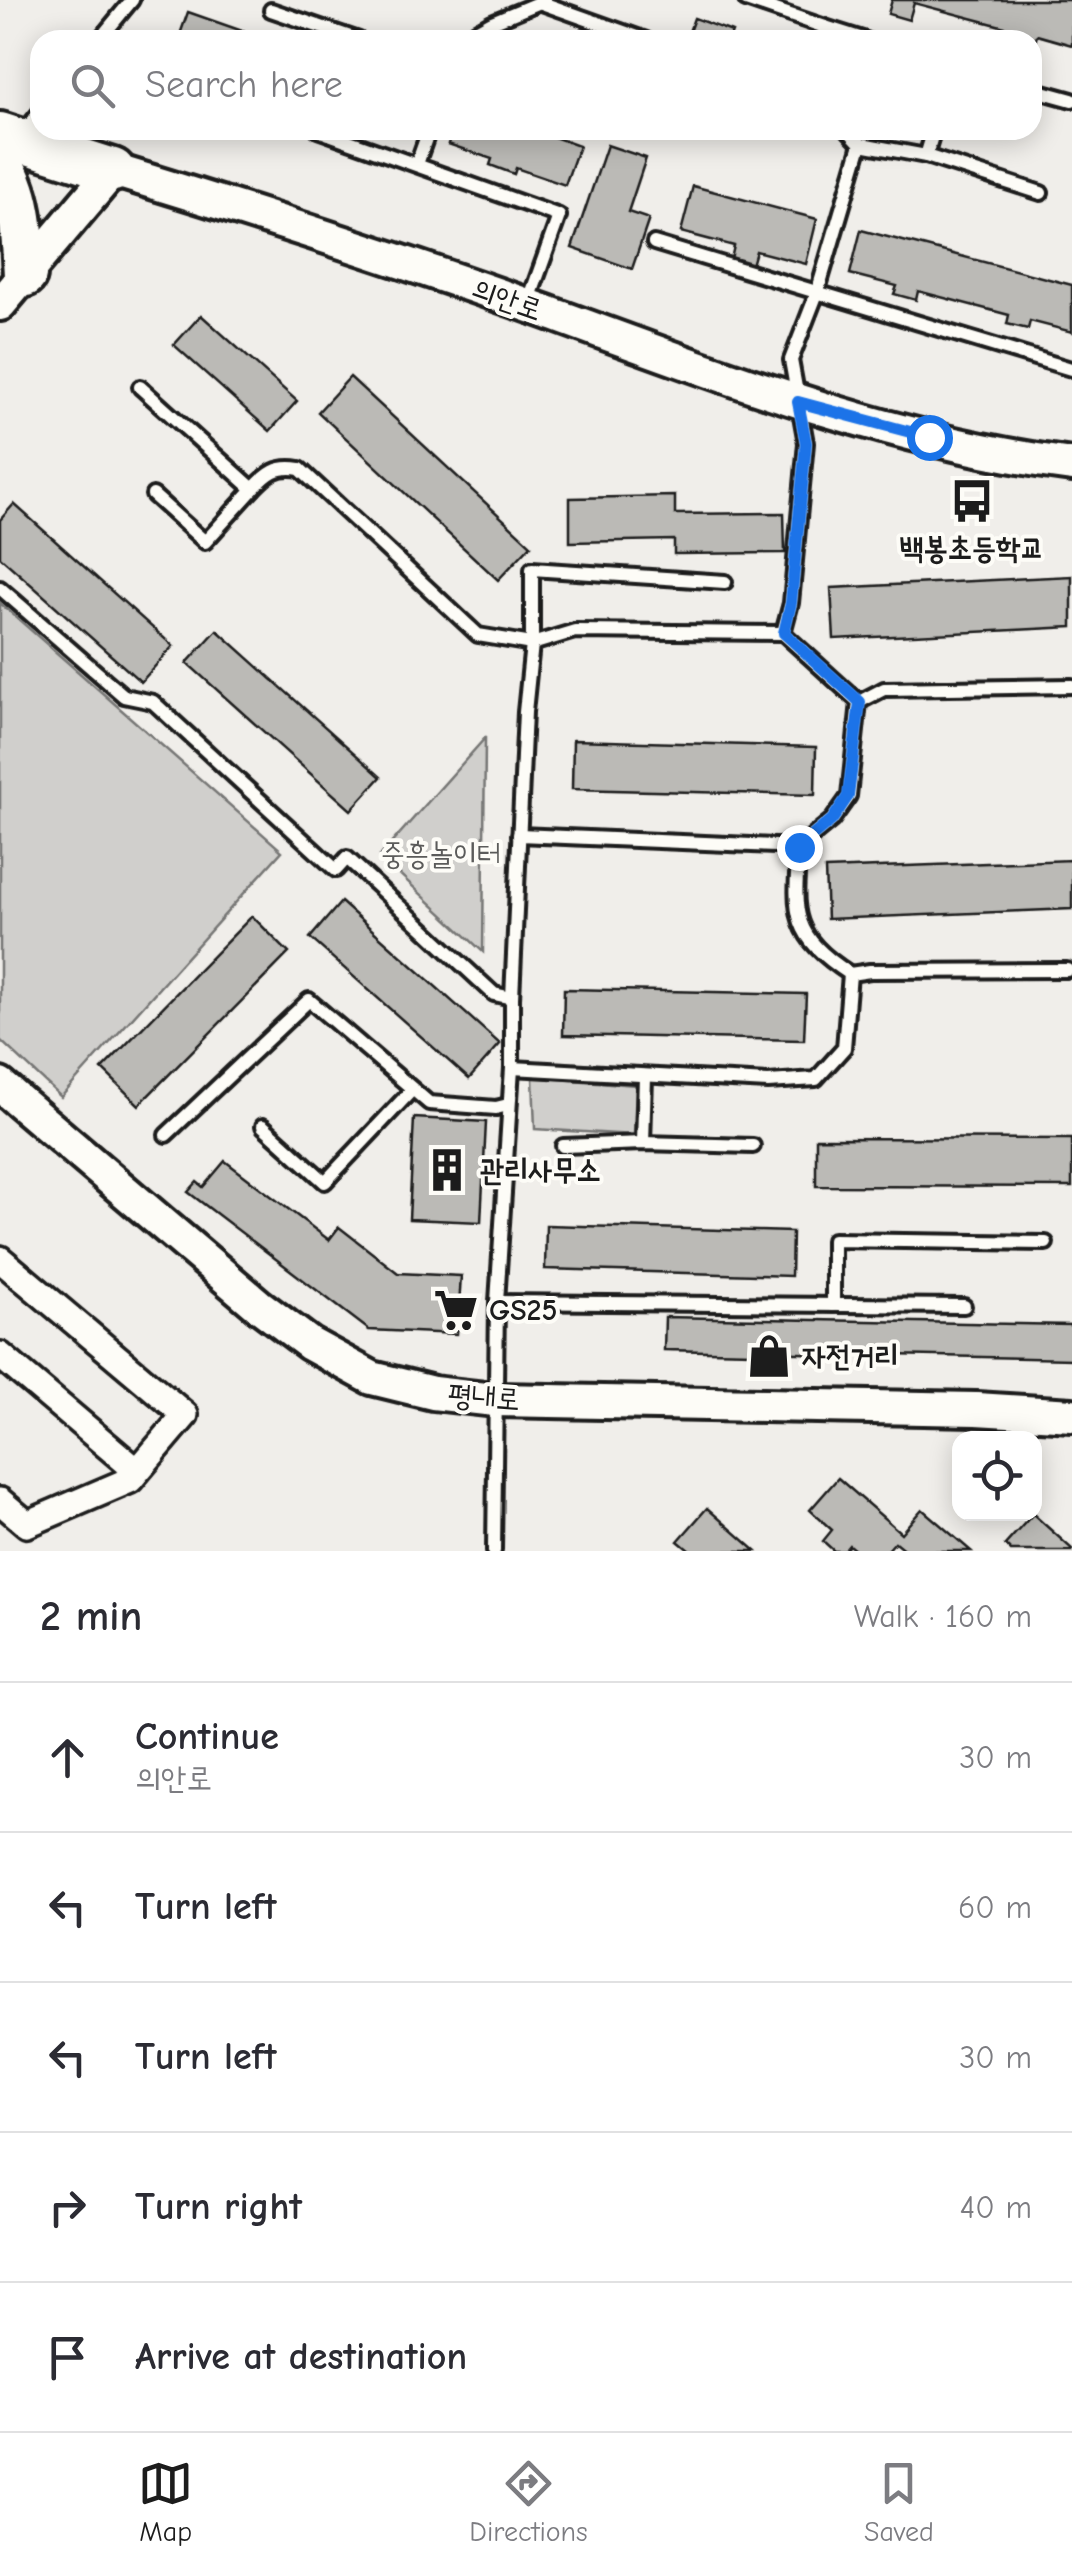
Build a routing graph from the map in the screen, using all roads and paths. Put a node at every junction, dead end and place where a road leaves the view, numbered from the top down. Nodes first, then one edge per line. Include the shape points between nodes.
1 (132, 0) edge
2 (746, 0) edge
3 (544, 1) edge
4 (272, 10) dead end
5 (107, 30) edge
6 (330, 30) edge
7 (478, 30) edge
8 (620, 30) edge
9 (815, 30) edge
10 (1042, 91) edge
11 (1072, 100) edge
12 (14, 137) edge
13 (347, 140) edge
14 (426, 140) edge
15 (857, 140) edge
16 (931, 140) edge
17 (861, 144) junction
18 (926, 156) junction
19 (418, 164) junction
20 (113, 170) junction
21 (1041, 193) dead end
22 (654, 243) dead end
23 (12, 290) edge
24 (817, 293) junction
25 (527, 305) junction
26 (1071, 369) edge
27 (140, 387) dead end
28 (798, 402) junction
29 (1072, 465) edge
30 (253, 489) junction
31 (153, 495) dead end
32 (726, 582) dead end
33 (0, 588) edge
34 (784, 633) junction
35 (532, 644) junction
36 (1072, 686) edge
37 (860, 702) junction
38 (519, 836) junction
39 (799, 847) junction
40 (1067, 970) dead end
41 (850, 974) junction
42 (512, 998) junction
43 (512, 1068) junction
44 (645, 1077) junction
45 (0, 1085) edge
46 (411, 1091) junction
47 (508, 1105) junction
48 (263, 1126) dead end
49 (166, 1136) dead end
50 (642, 1143) junction
51 (563, 1146) dead end
52 (754, 1146) dead end
53 (1046, 1243) dead end
54 (0, 1260) edge
55 (497, 1302) junction
56 (833, 1304) junction
57 (964, 1306) dead end
58 (0, 1355) edge
59 (495, 1400) junction
60 (1072, 1415) edge
61 (137, 1471) junction
62 (0, 1500) edge
63 (494, 1551) edge

1 - 5 lane
2 - 9 lane
3 - 7 lane
3 - 8 lane
4 - 6 lane
10 - 11 lane
12 - 20 highway
12 - 23 highway via 23,238
13 - 19 lane
14 - 19 lane
15 - 17 lane
16 - 18 lane
17 - 18 lane
17 - 24 lane
18 - 21 lane
19 - 25 lane via 559,216
20 - 23 street
20 - 25 street, 의안로
22 - 24 lane
24 - 26 lane
24 - 28 lane via 791,360
25 - 28 street, 의안로
27 - 30 lane
28 - 29 street, 의안로
28 - 34 lane via 806,443
30 - 31 lane via 205,542
30 - 35 lane via 270,471 300,469 478,636
32 - 35 lane via 532,569
33 - 42 lane via 124,696 153,702 336,870 347,858 494,994
34 - 35 lane via 575,632
34 - 37 lane
35 - 38 lane
36 - 37 lane via 884,689
37 - 39 lane via 848,796 832,820
38 - 39 lane
38 - 42 lane
39 - 41 lane via 795,908 808,937
40 - 41 lane
41 - 44 lane via 844,1048 816,1079
42 - 43 lane
43 - 44 lane
43 - 47 lane
44 - 50 lane
45 - 59 street, 평내로 via 310,1344 372,1378
46 - 47 lane via 429,1104
46 - 48 lane via 325,1182
46 - 49 lane via 309,1000
47 - 55 lane
50 - 51 lane
50 - 52 lane
53 - 56 lane via 833,1240
54 - 61 street via 185,1415
55 - 56 lane
55 - 59 lane
56 - 57 lane
58 - 61 street
59 - 60 street, 평내로
59 - 63 lane
61 - 62 street via 130,1480 27,1524

